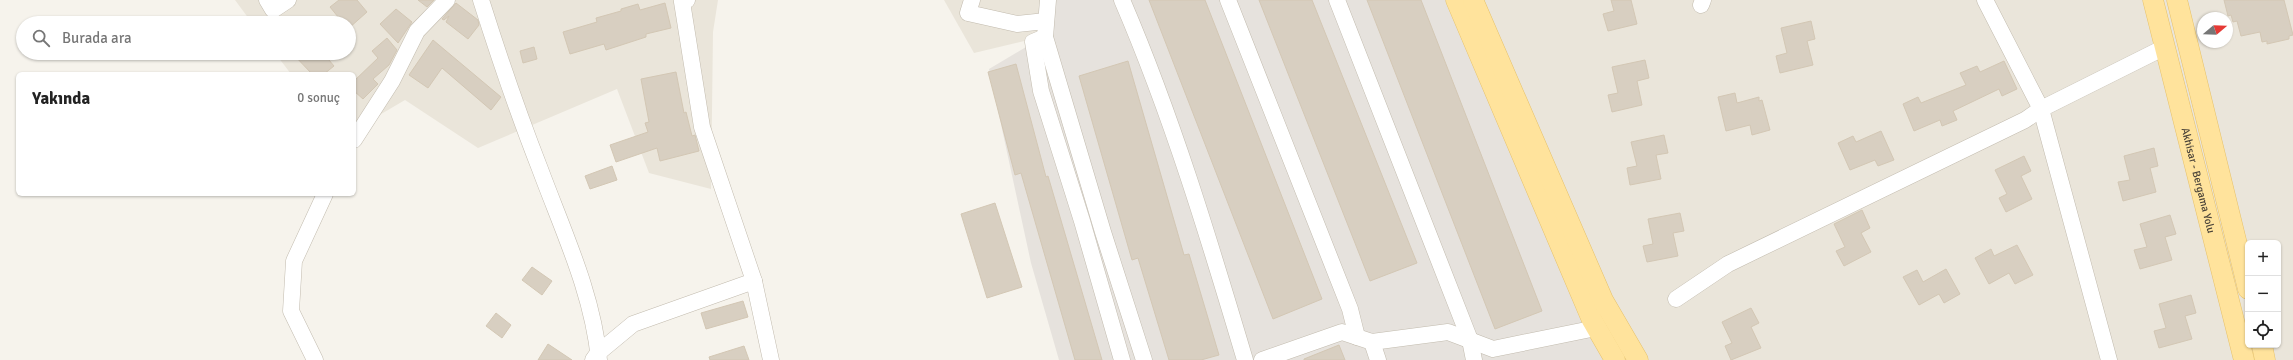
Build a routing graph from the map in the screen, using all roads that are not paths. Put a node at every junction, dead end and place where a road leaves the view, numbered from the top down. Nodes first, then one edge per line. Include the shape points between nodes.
1 (267, 0) edge
2 (288, 0) edge
3 (447, 0) edge
4 (481, 0) edge
5 (687, 0) edge
6 (972, 0) edge
7 (1048, 0) edge
8 (1122, 0) edge
9 (1228, 0) edge
10 (1337, 0) edge
11 (1456, 0) edge
12 (1473, 0) edge
13 (1985, 0) edge
14 (2153, 0) edge
15 (2177, 0) edge
16 (1046, 21) junction
17 (1045, 37) junction
18 (2165, 47) junction
19 (2041, 109) junction
20 (356, 137) edge
21 (324, 196) edge
22 (2245, 277) edge
23 (754, 281) junction
24 (1676, 299) dead end
25 (1596, 328) junction
26 (1365, 339) junction
27 (1470, 340) junction
28 (2263, 348) edge
29 (597, 358) edge
30 (315, 360) edge
31 (772, 360) edge
32 (1122, 360) edge
33 (1144, 360) edge
34 (1245, 360) edge
35 (1262, 360) edge
36 (1378, 360) edge
37 (1474, 360) edge
38 (1615, 360) edge
39 (1638, 360) edge
40 (2109, 360) edge
41 (2244, 360) edge
42 (2265, 360) edge

1 - 2 street via 273,10
3 - 20 street via 417,30 392,81
4 - 29 street via 512,99 568,238 586,298
5 - 23 street via 682,2 702,126
6 - 16 street via 968,13 1017,24
7 - 16 street
8 - 34 street via 1143,48 1210,245
9 - 26 street via 1350,309
10 - 27 street
11 - 25 main road
12 - 39 main road via 1603,300
13 - 19 street
14 - 18 main road, Akhisar - Bergama Yolu
15 - 22 main road, Akhisar - Bergama Yolu
16 - 17 street
17 - 32 street via 1033,42 1041,91
17 - 33 street
18 - 19 street
18 - 41 main road, Akhisar - Bergama Yolu
19 - 24 street via 2025,120 1728,264
19 - 40 street
21 - 30 street via 294,261 291,311
23 - 29 street via 633,324
23 - 31 street
25 - 27 street via 1493,349
25 - 38 main road
26 - 27 street via 1448,332
26 - 35 street via 1342,332
26 - 36 street
27 - 37 street
28 - 42 main road

